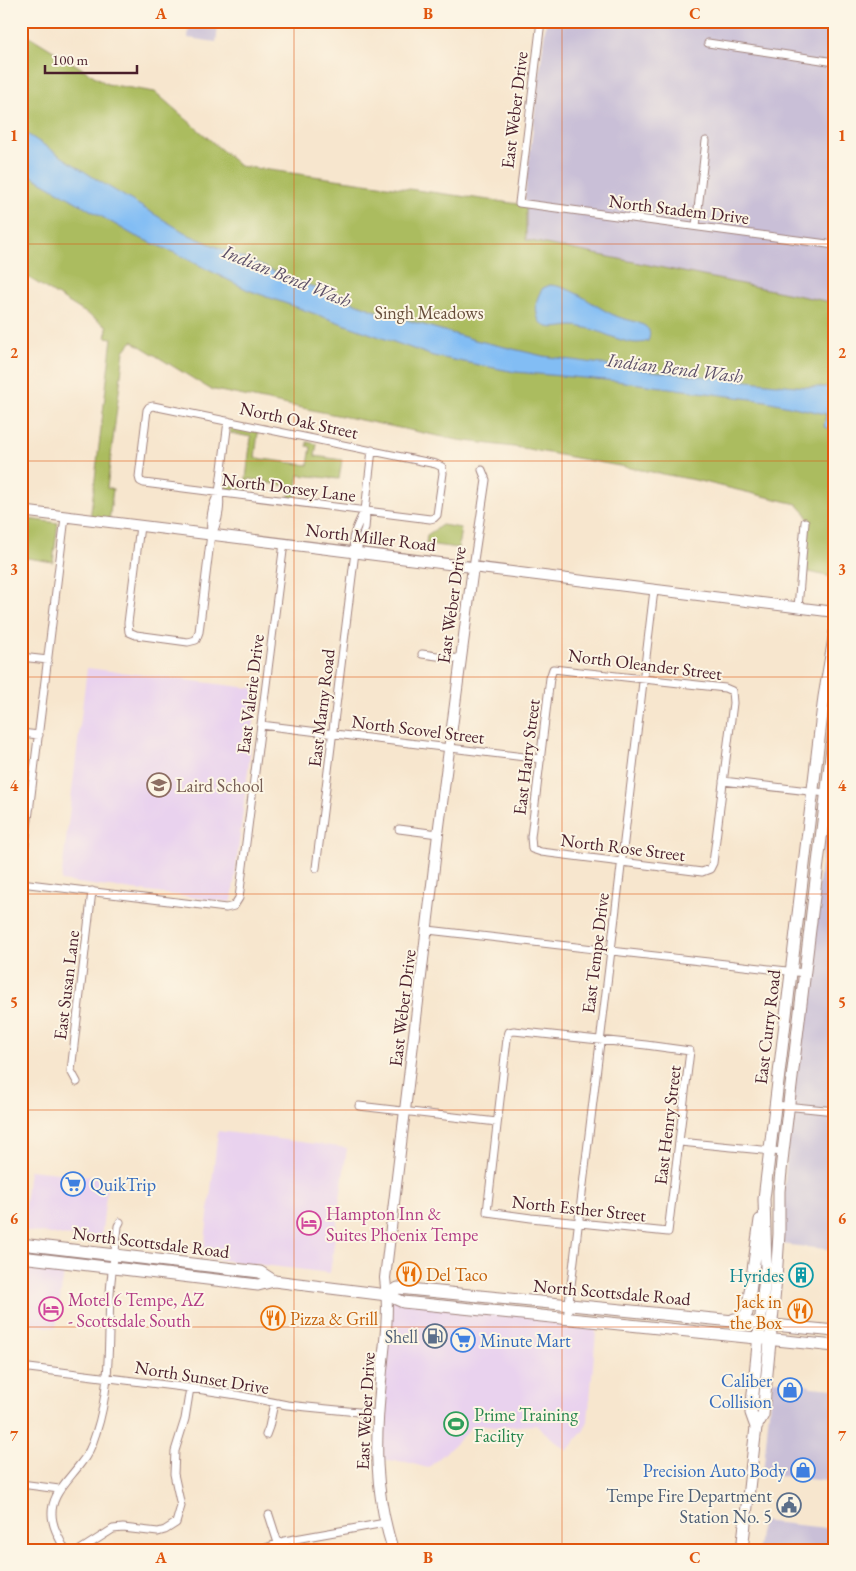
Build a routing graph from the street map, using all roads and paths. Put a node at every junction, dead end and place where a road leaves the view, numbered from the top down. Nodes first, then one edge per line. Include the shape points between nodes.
1 (541, 21) edge
2 (708, 43) dead end
3 (835, 62) edge
4 (706, 141) dead end
5 (520, 203) joint
6 (696, 226) junction
7 (835, 245) edge
8 (228, 421) junction
9 (372, 450) junction
10 (482, 470) dead end
11 (140, 481) joint
12 (219, 493) junction
13 (21, 511) edge
14 (365, 511) junction
15 (66, 517) junction
16 (434, 518) joint
17 (805, 522) dead end
18 (140, 526) junction
19 (211, 534) junction
20 (284, 543) junction
21 (355, 552) junction
22 (473, 567) junction
23 (654, 590) junction
24 (798, 608) junction
25 (835, 612) edge
26 (835, 632) edge
27 (422, 654) dead end
28 (21, 657) edge
29 (460, 659) junction
30 (48, 660) junction
31 (553, 669) joint
32 (644, 678) junction
33 (835, 723) edge
34 (261, 725) junction
35 (21, 733) edge
36 (333, 734) junction
37 (39, 735) junction
38 (449, 748) junction
39 (541, 759) junction
40 (724, 781) junction
41 (813, 792) junction
42 (826, 793) junction
43 (21, 806) edge
44 (30, 807) junction
45 (399, 828) dead end
46 (438, 834) junction
47 (532, 849) joint
48 (621, 862) junction
49 (316, 868) dead end
50 (21, 877) edge
51 (21, 883) edge
52 (92, 891) junction
53 (428, 930) junction
54 (610, 951) junction
55 (792, 972) junction
56 (804, 973) junction
57 (600, 1040) junction
58 (77, 1082) dead end
59 (775, 1105) junction
60 (359, 1106) dead end
61 (788, 1106) junction
62 (835, 1111) edge
63 (405, 1112) junction
64 (497, 1122) junction
65 (680, 1142) junction
66 (770, 1151) junction
67 (783, 1152) junction
68 (764, 1199) junction
69 (120, 1222) dead end
70 (578, 1223) junction
71 (668, 1232) joint
72 (21, 1244) edge
73 (115, 1255) junction
74 (21, 1257) edge
75 (113, 1268) junction
76 (274, 1281) junction
77 (388, 1295) junction
78 (568, 1306) junction
79 (567, 1319) junction
80 (731, 1320) junction
81 (766, 1324) junction
82 (835, 1331) edge
83 (765, 1339) junction
84 (835, 1346) edge
85 (21, 1368) edge
86 (107, 1377) junction
87 (190, 1388) junction
88 (274, 1403) junction
89 (378, 1414) junction
90 (266, 1435) dead end
91 (21, 1484) edge
92 (59, 1489) junction
93 (269, 1515) dead end
94 (385, 1523) junction
95 (278, 1543) junction
96 (65, 1550) edge
97 (80, 1550) edge
98 (261, 1550) edge
99 (393, 1550) edge
100 (742, 1550) edge

1 - 5 street, East Weber Drive
2 - 3 street
4 - 6 street
5 - 6 street, North Stadem Drive
6 - 7 street, North Stadem Drive
8 - 9 street, North Oak Street
8 - 11 street, North Oak Street via 149,406
8 - 12 street
9 - 14 street, East Marny Road
9 - 16 street, North Oak Street via 442,467
10 - 22 street, East Weber Drive via 486,480
11 - 12 street, North Dorsey Lane
12 - 14 street, North Dorsey Lane
12 - 19 street via 214,500
13 - 15 street, North Miller Road
14 - 16 street, North Dorsey Lane
14 - 21 street, East Marny Road via 360,519 362,529 353,539
15 - 18 street, North Miller Road
15 - 30 street
17 - 24 street
18 - 19 street, North Miller Road
18 - 19 street via 129,632 188,642 196,640 200,632
19 - 20 street, North Miller Road
20 - 21 street, North Miller Road
20 - 34 street, East Valerie Drive
21 - 22 street, North Miller Road
21 - 36 street, East Marny Road
22 - 23 street, North Miller Road
22 - 29 street, East Weber Drive
23 - 24 street, North Miller Road
23 - 32 street, East Tempe Drive
24 - 25 street, North Miller Road
26 - 41 main road, East Curry Road
27 - 29 street
28 - 30 street
29 - 38 street, East Weber Drive
30 - 37 street
31 - 32 street, North Oleander Street
31 - 39 street, East Harry Street
32 - 40 street, North Oleander Street via 732,691
32 - 48 street, East Tempe Drive
33 - 42 main road, East Curry Road
34 - 36 street, North Scovel Street
34 - 52 street, East Valerie Drive via 239,898 234,906 226,908
35 - 37 street
36 - 38 street, North Scovel Street
36 - 49 street, East Marny Road
37 - 44 street
38 - 39 street, North Scovel Street
38 - 46 street, East Weber Drive
39 - 47 street, East Harry Street
40 - 41 street
40 - 48 street, North Rose Street via 714,863 710,869 702,872
41 - 42 street
41 - 55 main road, East Curry Road
42 - 56 main road, East Curry Road
43 - 44 street
44 - 50 street
45 - 46 street
46 - 53 street, East Weber Drive
47 - 48 street, North Rose Street
48 - 54 street, East Tempe Drive
51 - 52 street
52 - 58 street, East Susan Lane via 71,1071
53 - 54 street
53 - 63 street, East Weber Drive
54 - 55 street
54 - 57 street, East Tempe Drive
55 - 56 street
55 - 59 main road, East Curry Road
56 - 61 main road, East Curry Road
57 - 64 street via 509,1032
57 - 65 street, East Henry Street via 690,1052
57 - 70 street, East Tempe Drive
59 - 61 street
59 - 66 main road, East Curry Road
60 - 63 street
61 - 62 street
61 - 67 main road, East Curry Road
63 - 64 street
63 - 77 street, East Weber Drive via 385,1278
64 - 70 street, North Esther Street via 487,1212
65 - 66 street
65 - 71 street, East Henry Street
66 - 67 street
66 - 68 main road, East Curry Road
67 - 81 main road, East Curry Road via 779,1234
68 - 80 main road via 747,1312 743,1317
68 - 81 main road, East Curry Road
69 - 73 street
70 - 71 street, North Esther Street
70 - 78 street, East Tempe Drive
72 - 73 main road, North Scottsdale Road
73 - 75 street
73 - 76 main road, North Scottsdale Road via 260,1272
74 - 75 main road, North Scottsdale Road
75 - 76 main road, North Scottsdale Road via 258,1285
75 - 86 street
76 - 77 main road, North Scottsdale Road
77 - 78 main road, North Scottsdale Road via 398,1288
77 - 79 main road, North Scottsdale Road via 403,1302
77 - 89 street, East Weber Drive
78 - 79 street, East Tempe Drive
78 - 80 main road, North Scottsdale Road
79 - 83 main road, North Scottsdale Road
80 - 81 main road, North Scottsdale Road
81 - 82 main road, North Scottsdale Road
81 - 83 main road, East Curry Road
83 - 84 main road, North Scottsdale Road
83 - 100 main road, East Curry Road via 751,1413 756,1427
85 - 86 street, North Sunset Drive
86 - 87 street, North Sunset Drive
86 - 92 street via 96,1435 82,1463
87 - 88 street, North Sunset Drive
87 - 97 street via 175,1451 174,1474 181,1506 179,1518 172,1527 158,1532 113,1529
88 - 89 street, North Sunset Drive
88 - 90 street
89 - 94 street, East Weber Drive via 376,1459
91 - 92 street
92 - 96 street via 52,1513
93 - 95 street
94 - 95 street
94 - 99 street, East Weber Drive
95 - 98 street

